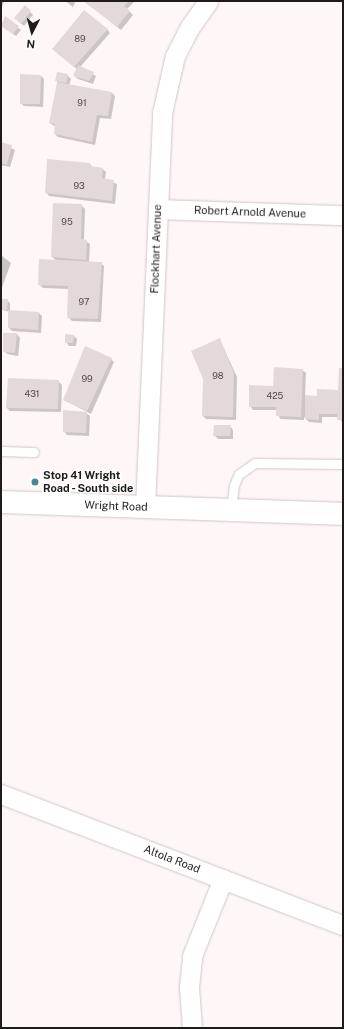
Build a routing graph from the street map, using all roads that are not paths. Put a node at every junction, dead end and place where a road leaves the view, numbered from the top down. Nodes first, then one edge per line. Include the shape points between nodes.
1 (208, 1) edge
2 (158, 209) junction
3 (343, 215) edge
4 (1, 451) edge
5 (34, 452) dead end
6 (343, 464) edge
7 (1, 502) edge
8 (145, 507) junction
9 (231, 509) junction
10 (343, 514) edge
11 (1, 794) edge
12 (224, 879) junction
13 (343, 925) edge
14 (192, 1028) edge

1 - 2 street, Flockhart Avenue via 181,43 167,83 160,142
2 - 3 street, Robert Arnold Avenue
2 - 8 street, Flockhart Avenue
4 - 5 lane
6 - 9 lane via 255,463 239,474 234,485
7 - 8 main road, Wright Road
8 - 9 main road, Wright Road
9 - 10 main road, Wright Road
11 - 12 street, Altola Road via 28,802
12 - 13 street, Altola Road
12 - 14 street via 192,956 189,987

